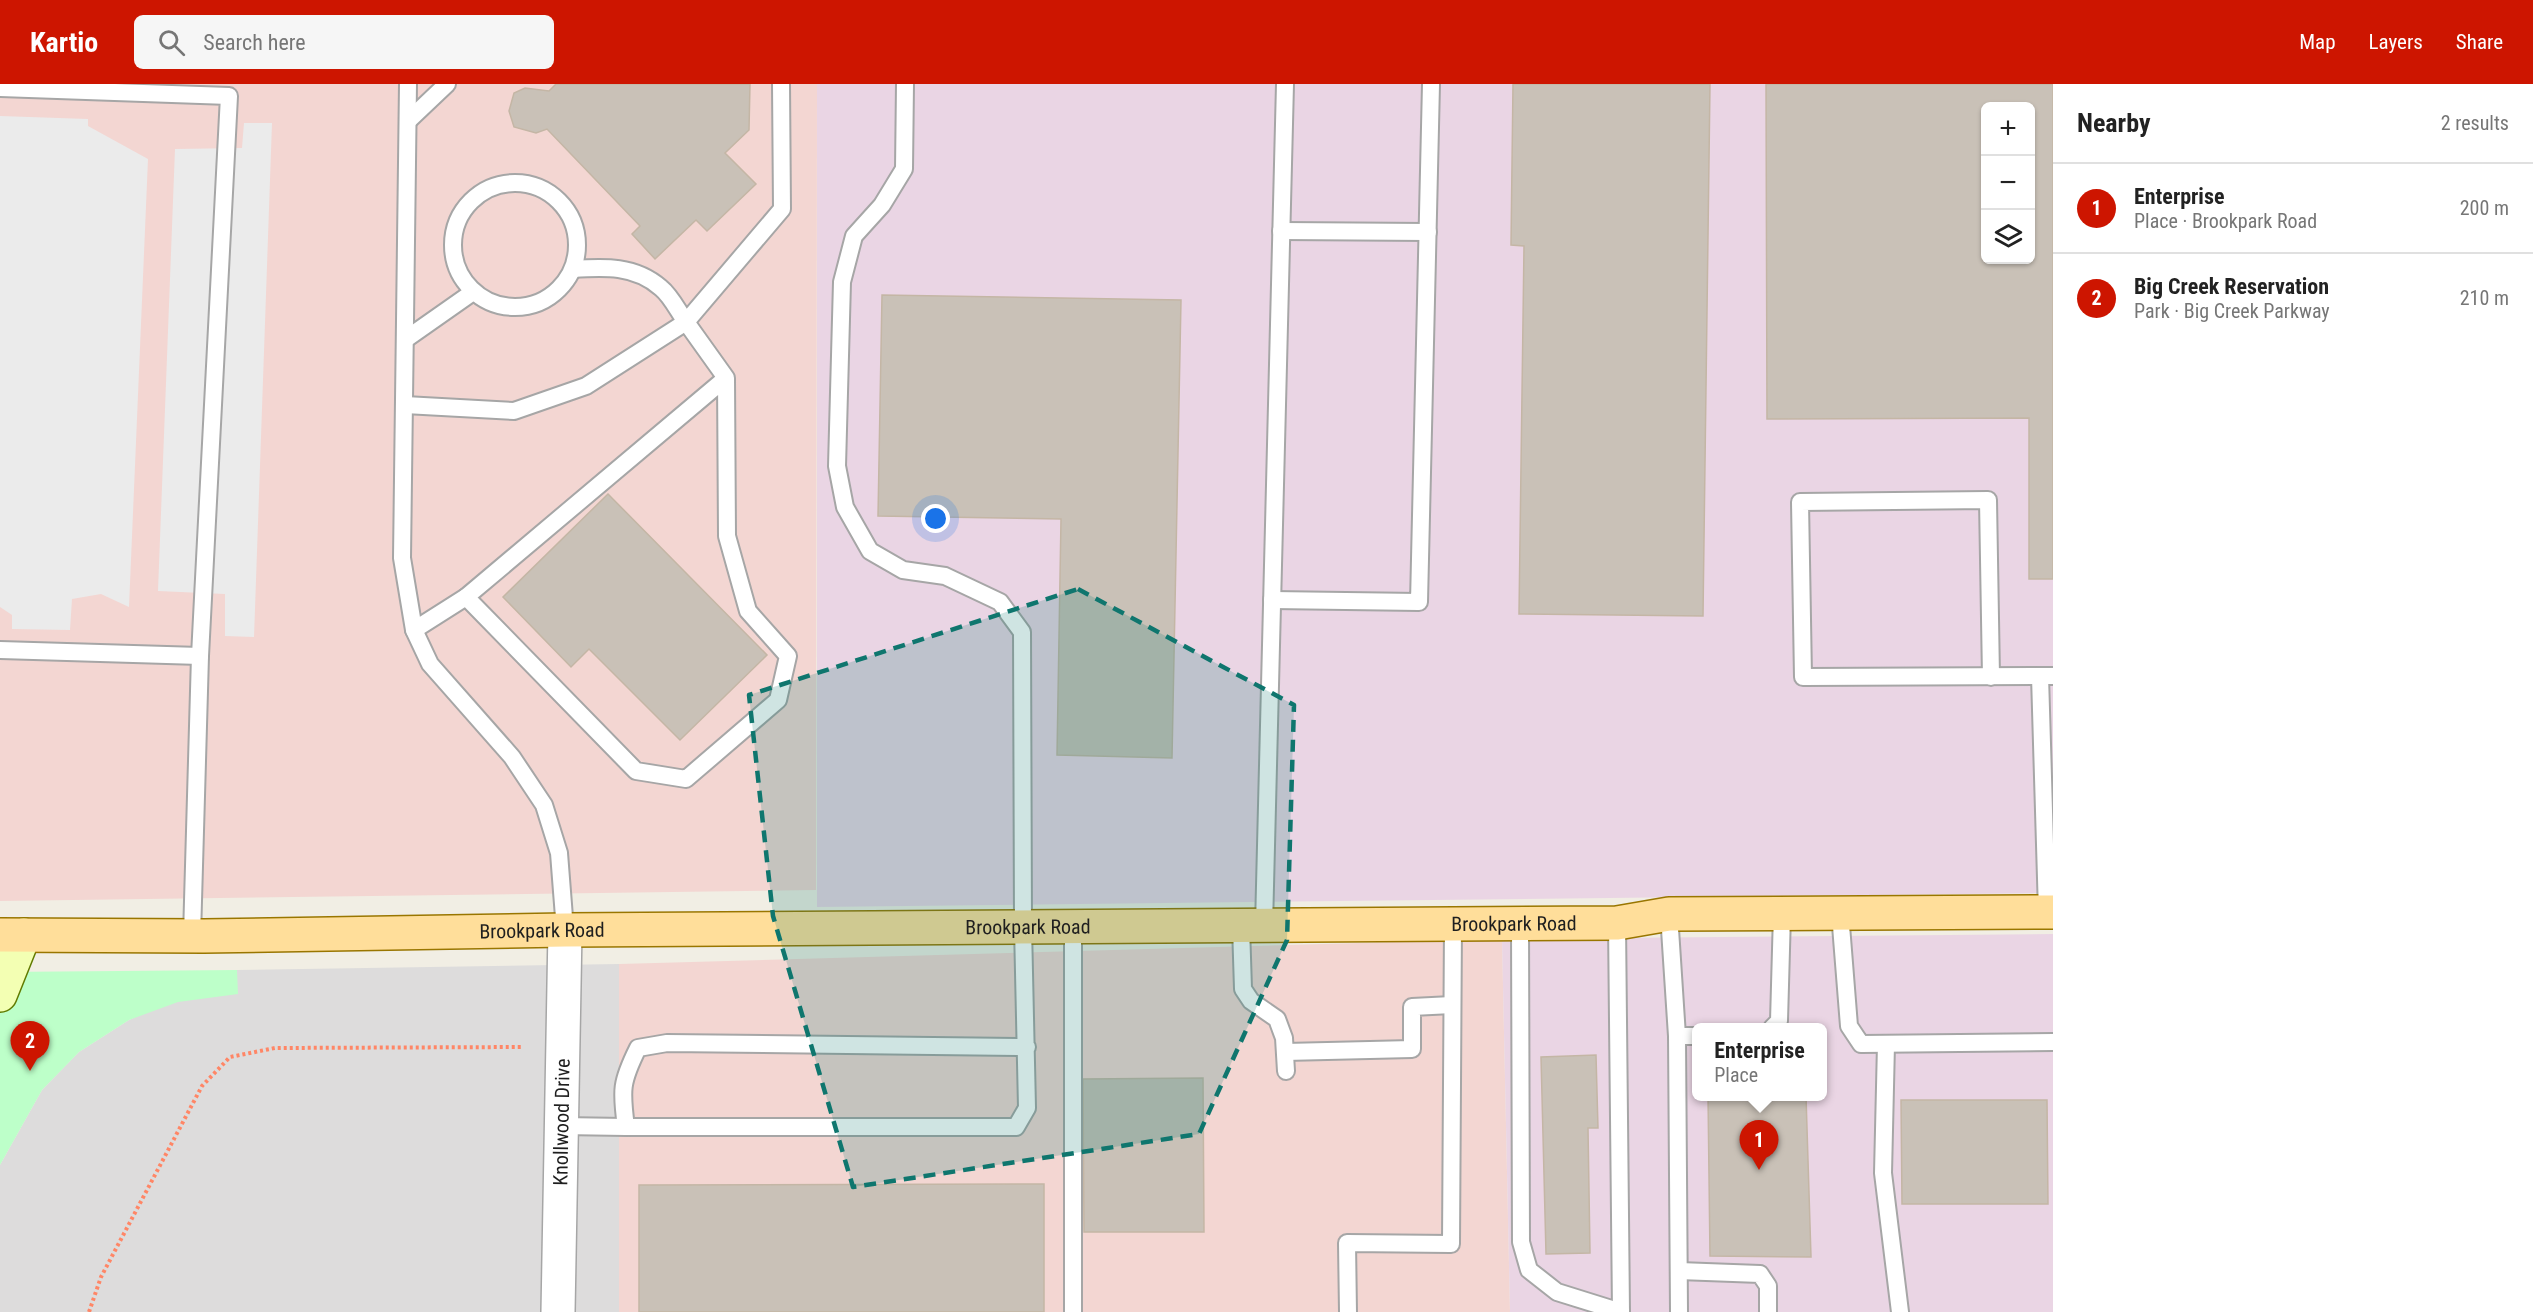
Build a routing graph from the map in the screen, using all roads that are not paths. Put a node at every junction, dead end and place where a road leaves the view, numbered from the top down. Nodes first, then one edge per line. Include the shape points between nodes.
1 (408, 84) edge
2 (447, 84) edge
3 (781, 84) edge
4 (906, 84) edge
5 (1285, 84) edge
6 (1431, 84) edge
7 (0, 88) edge
8 (230, 90) edge
9 (408, 121) junction
10 (1281, 231) junction
11 (1428, 232) junction
12 (573, 268) junction
13 (473, 292) junction
14 (686, 322) junction
15 (406, 339) junction
16 (726, 378) junction
17 (405, 405) junction
18 (466, 597) junction
19 (1272, 600) junction
20 (414, 630) junction
21 (0, 650) edge
22 (200, 656) junction
23 (2046, 676) edge
24 (1991, 677) junction
25 (2050, 912) edge
26 (1840, 913) junction
27 (1669, 914) junction
28 (1782, 914) junction
29 (1617, 923) junction
30 (1520, 924) junction
31 (1453, 925) junction
32 (1253, 926) junction
33 (1023, 927) junction
34 (1073, 927) junction
35 (565, 930) junction
36 (12, 935) edge
37 (192, 936) junction
38 (0, 995) edge
39 (1452, 1005) junction
40 (1777, 1023) edge
41 (1677, 1036) junction
42 (1692, 1036) edge
43 (2053, 1042) edge
44 (1886, 1044) junction
45 (1027, 1047) junction
46 (1285, 1052) junction
47 (1286, 1071) dead end
48 (561, 1126) junction
49 (626, 1127) junction
50 (1679, 1271) junction
51 (558, 1312) edge
52 (1073, 1312) edge
53 (1348, 1312) edge
54 (1621, 1312) edge
55 (1679, 1312) edge
56 (1768, 1312) edge
57 (1900, 1312) edge

1 - 9 lane
2 - 9 lane
3 - 14 lane via 782,209
4 - 33 lane via 904,169 882,205 854,236 842,282 837,466 845,507 870,551 903,570 945,576 1000,602 1022,632
5 - 10 lane
6 - 11 lane
7 - 8 lane
8 - 22 lane
9 - 15 lane
10 - 11 lane
10 - 19 lane
11 - 19 lane via 1419,602
12 - 13 lane via 563,285 548,298 529,306 510,307
12 - 13 lane via 576,230 555,197 536,186 515,182 493,186 474,197 460,213 453,234 453,255 460,275
12 - 14 lane via 613,266 643,275 662,289
13 - 15 lane
14 - 16 lane
14 - 17 lane via 586,386 514,411
15 - 17 lane
16 - 18 lane
16 - 18 lane via 727,536 748,611 788,656 778,700 686,779 636,771
17 - 20 lane via 402,558
18 - 20 lane
19 - 32 lane
20 - 35 lane via 430,664 512,757 544,805 559,853
21 - 22 lane
22 - 37 lane
23 - 24 lane
23 - 25 lane
24 - 24 lane via 1803,677 1800,502 1988,500
25 - 26 main road, Brookpark Road
26 - 28 main road, Brookpark Road
26 - 44 lane via 1849,1026 1861,1044
27 - 28 main road, Brookpark Road
27 - 29 main road, Brookpark Road
27 - 41 lane
28 - 40 lane
29 - 30 main road, Brookpark Road
29 - 54 lane
30 - 31 main road, Brookpark Road
30 - 54 lane via 1521,1242 1529,1270 1557,1292
31 - 32 main road, Brookpark Road
31 - 39 lane
32 - 34 main road, Brookpark Road
32 - 46 lane via 1243,989 1251,1001 1277,1019
33 - 34 main road, Brookpark Road
33 - 35 main road, Brookpark Road
33 - 45 lane
34 - 52 lane
35 - 37 main road, Brookpark Road
35 - 48 street, Knollwood Drive
36 - 37 main road, Brookpark Road
36 - 38 street
39 - 46 lane via 1412,1007 1413,1049
39 - 53 lane via 1451,1244 1347,1243
41 - 42 lane
41 - 50 lane
43 - 44 lane
44 - 57 lane via 1883,1173
45 - 49 lane via 668,1043 638,1048 624,1077
45 - 49 lane via 1027,1108 1016,1127
46 - 47 lane
48 - 49 lane
48 - 51 street, Knollwood Drive
50 - 55 lane
50 - 56 lane via 1760,1274 1768,1286

